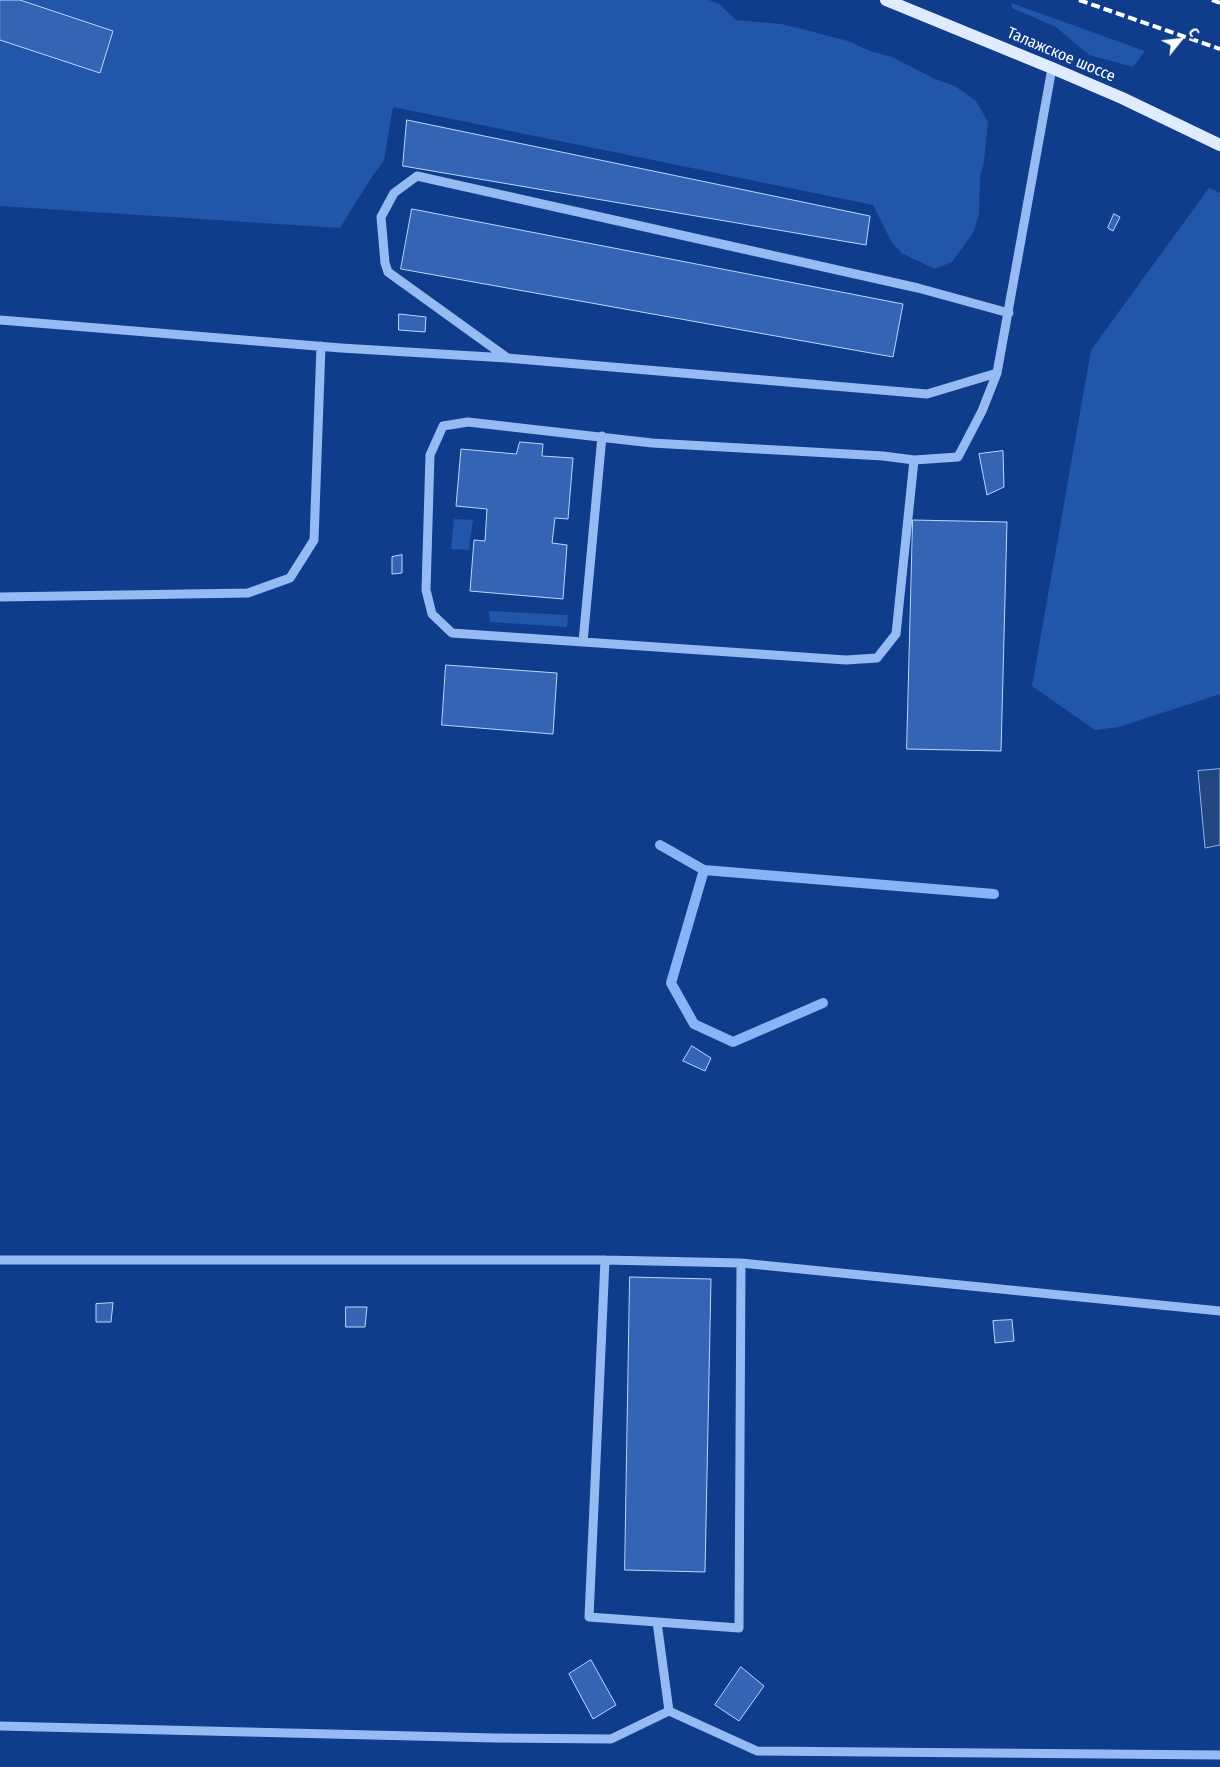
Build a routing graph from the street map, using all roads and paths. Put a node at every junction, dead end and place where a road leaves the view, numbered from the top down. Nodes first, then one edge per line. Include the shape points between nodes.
1 (886, 0) edge
2 (1052, 68) junction
3 (1220, 145) edge
4 (1009, 313) junction
5 (0, 320) edge
6 (321, 346) junction
7 (508, 358) junction
8 (997, 373) junction
9 (602, 436) junction
10 (914, 460) junction
11 (0, 597) edge
12 (582, 642) junction
13 (0, 1260) edge
14 (605, 1260) junction
15 (741, 1263) junction
16 (1220, 1311) edge
17 (657, 1622) junction
18 (669, 1711) junction
19 (0, 1726) edge
20 (1220, 1755) edge

1 - 2 main road, Талажское шоссе
2 - 3 main road, Талажское шоссе
2 - 4 lane
4 - 7 lane via 909,286 417,176 394,193 381,217 388,272
4 - 8 lane
5 - 6 lane
6 - 7 lane
6 - 11 lane via 314,540 290,578 248,593
7 - 8 lane via 927,394
8 - 10 lane via 958,457
9 - 10 lane via 652,443
9 - 12 lane
9 - 12 lane via 468,422 443,426 430,455 426,590 432,614 452,632
10 - 12 lane via 896,634 877,658 846,660
13 - 14 lane
14 - 15 lane
14 - 17 lane via 589,1617
15 - 16 lane
15 - 17 lane via 740,1628
17 - 18 lane
18 - 19 lane via 611,1739
18 - 20 lane via 757,1752

